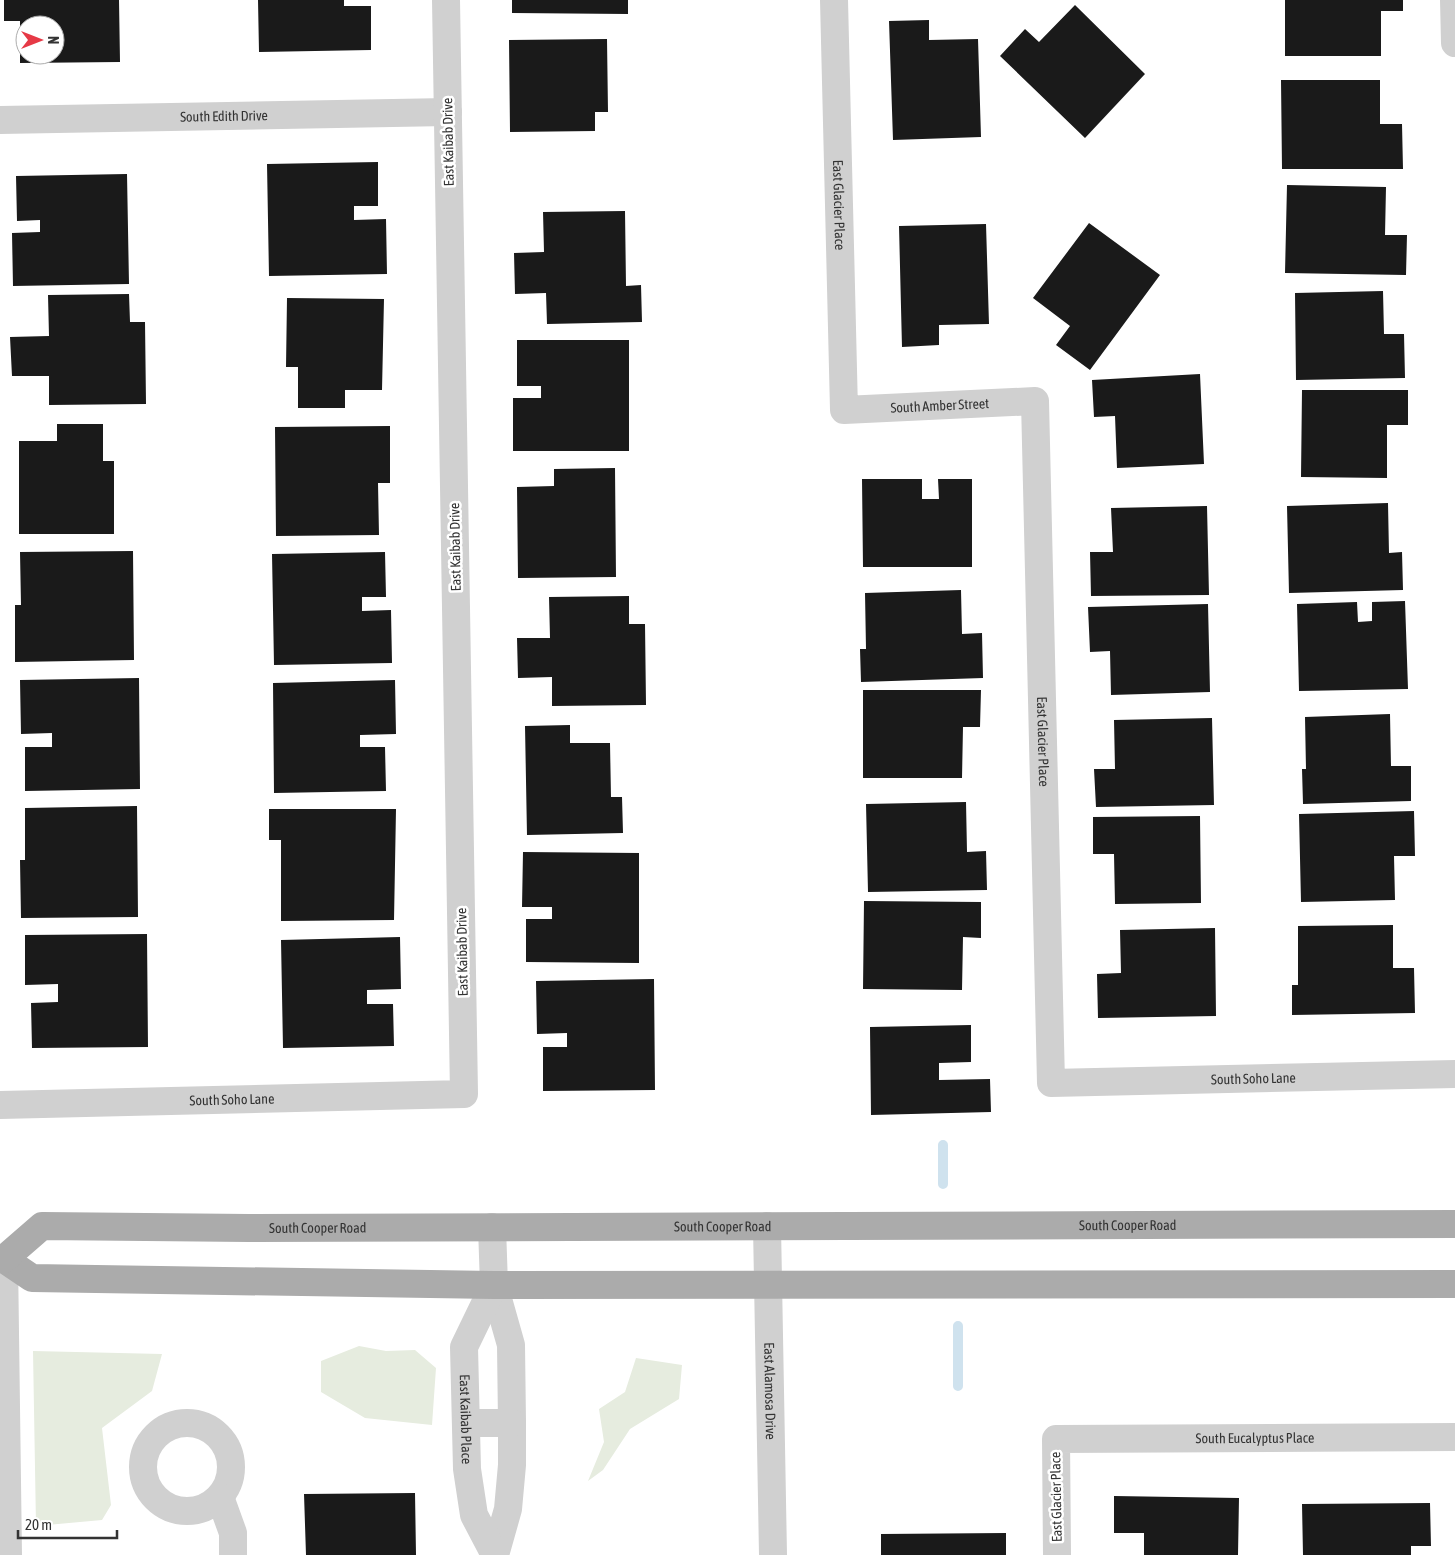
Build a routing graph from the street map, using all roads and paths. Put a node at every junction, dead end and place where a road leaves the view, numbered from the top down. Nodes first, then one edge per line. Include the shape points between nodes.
1 (446, 0) edge
2 (834, 0) edge
3 (1454, 0) edge
4 (1455, 43) edge
5 (448, 112) junction
6 (0, 120) edge
7 (1035, 401) joint
8 (844, 410) joint
9 (1455, 1074) edge
10 (1051, 1082) joint
11 (464, 1094) joint
12 (0, 1105) edge
13 (1455, 1224) edge
14 (767, 1226) junction
15 (492, 1227) junction
16 (2, 1259) edge
17 (768, 1284) junction
18 (1455, 1284) edge
19 (494, 1285) junction
20 (466, 1423) junction
21 (512, 1423) junction
22 (1455, 1437) edge
23 (1056, 1439) joint
24 (220, 1497) dead end
25 (8, 1555) edge
26 (233, 1555) edge
27 (495, 1555) edge
28 (773, 1555) edge
29 (1057, 1555) edge

1 - 5 street, East Kaibab Drive
2 - 8 street, East Glacier Place
3 - 4 street
5 - 6 street, South Edith Drive
5 - 11 street, East Kaibab Drive
7 - 8 street, South Amber Street
7 - 10 street, East Glacier Place
9 - 10 street, South Soho Lane
11 - 12 street, South Soho Lane
13 - 14 main road, South Cooper Road
14 - 15 main road, South Cooper Road
14 - 17 street, East Alamosa Drive
15 - 16 main road, South Cooper Road via 42,1226
15 - 19 street, East Kaibab Place
16 - 19 main road via 32,1278
16 - 25 street
17 - 18 main road
17 - 19 main road
17 - 28 street, East Alamosa Drive
19 - 20 street, East Kaibab Place via 464,1347
19 - 21 street, East Kaibab Place via 510,1345
20 - 21 street
20 - 27 street, East Kaibab Place via 467,1469 474,1515
21 - 27 street, East Kaibab Place via 508,1509
22 - 23 street, South Eucalyptus Place
23 - 29 street, East Glacier Place
24 - 26 street via 233,1533

